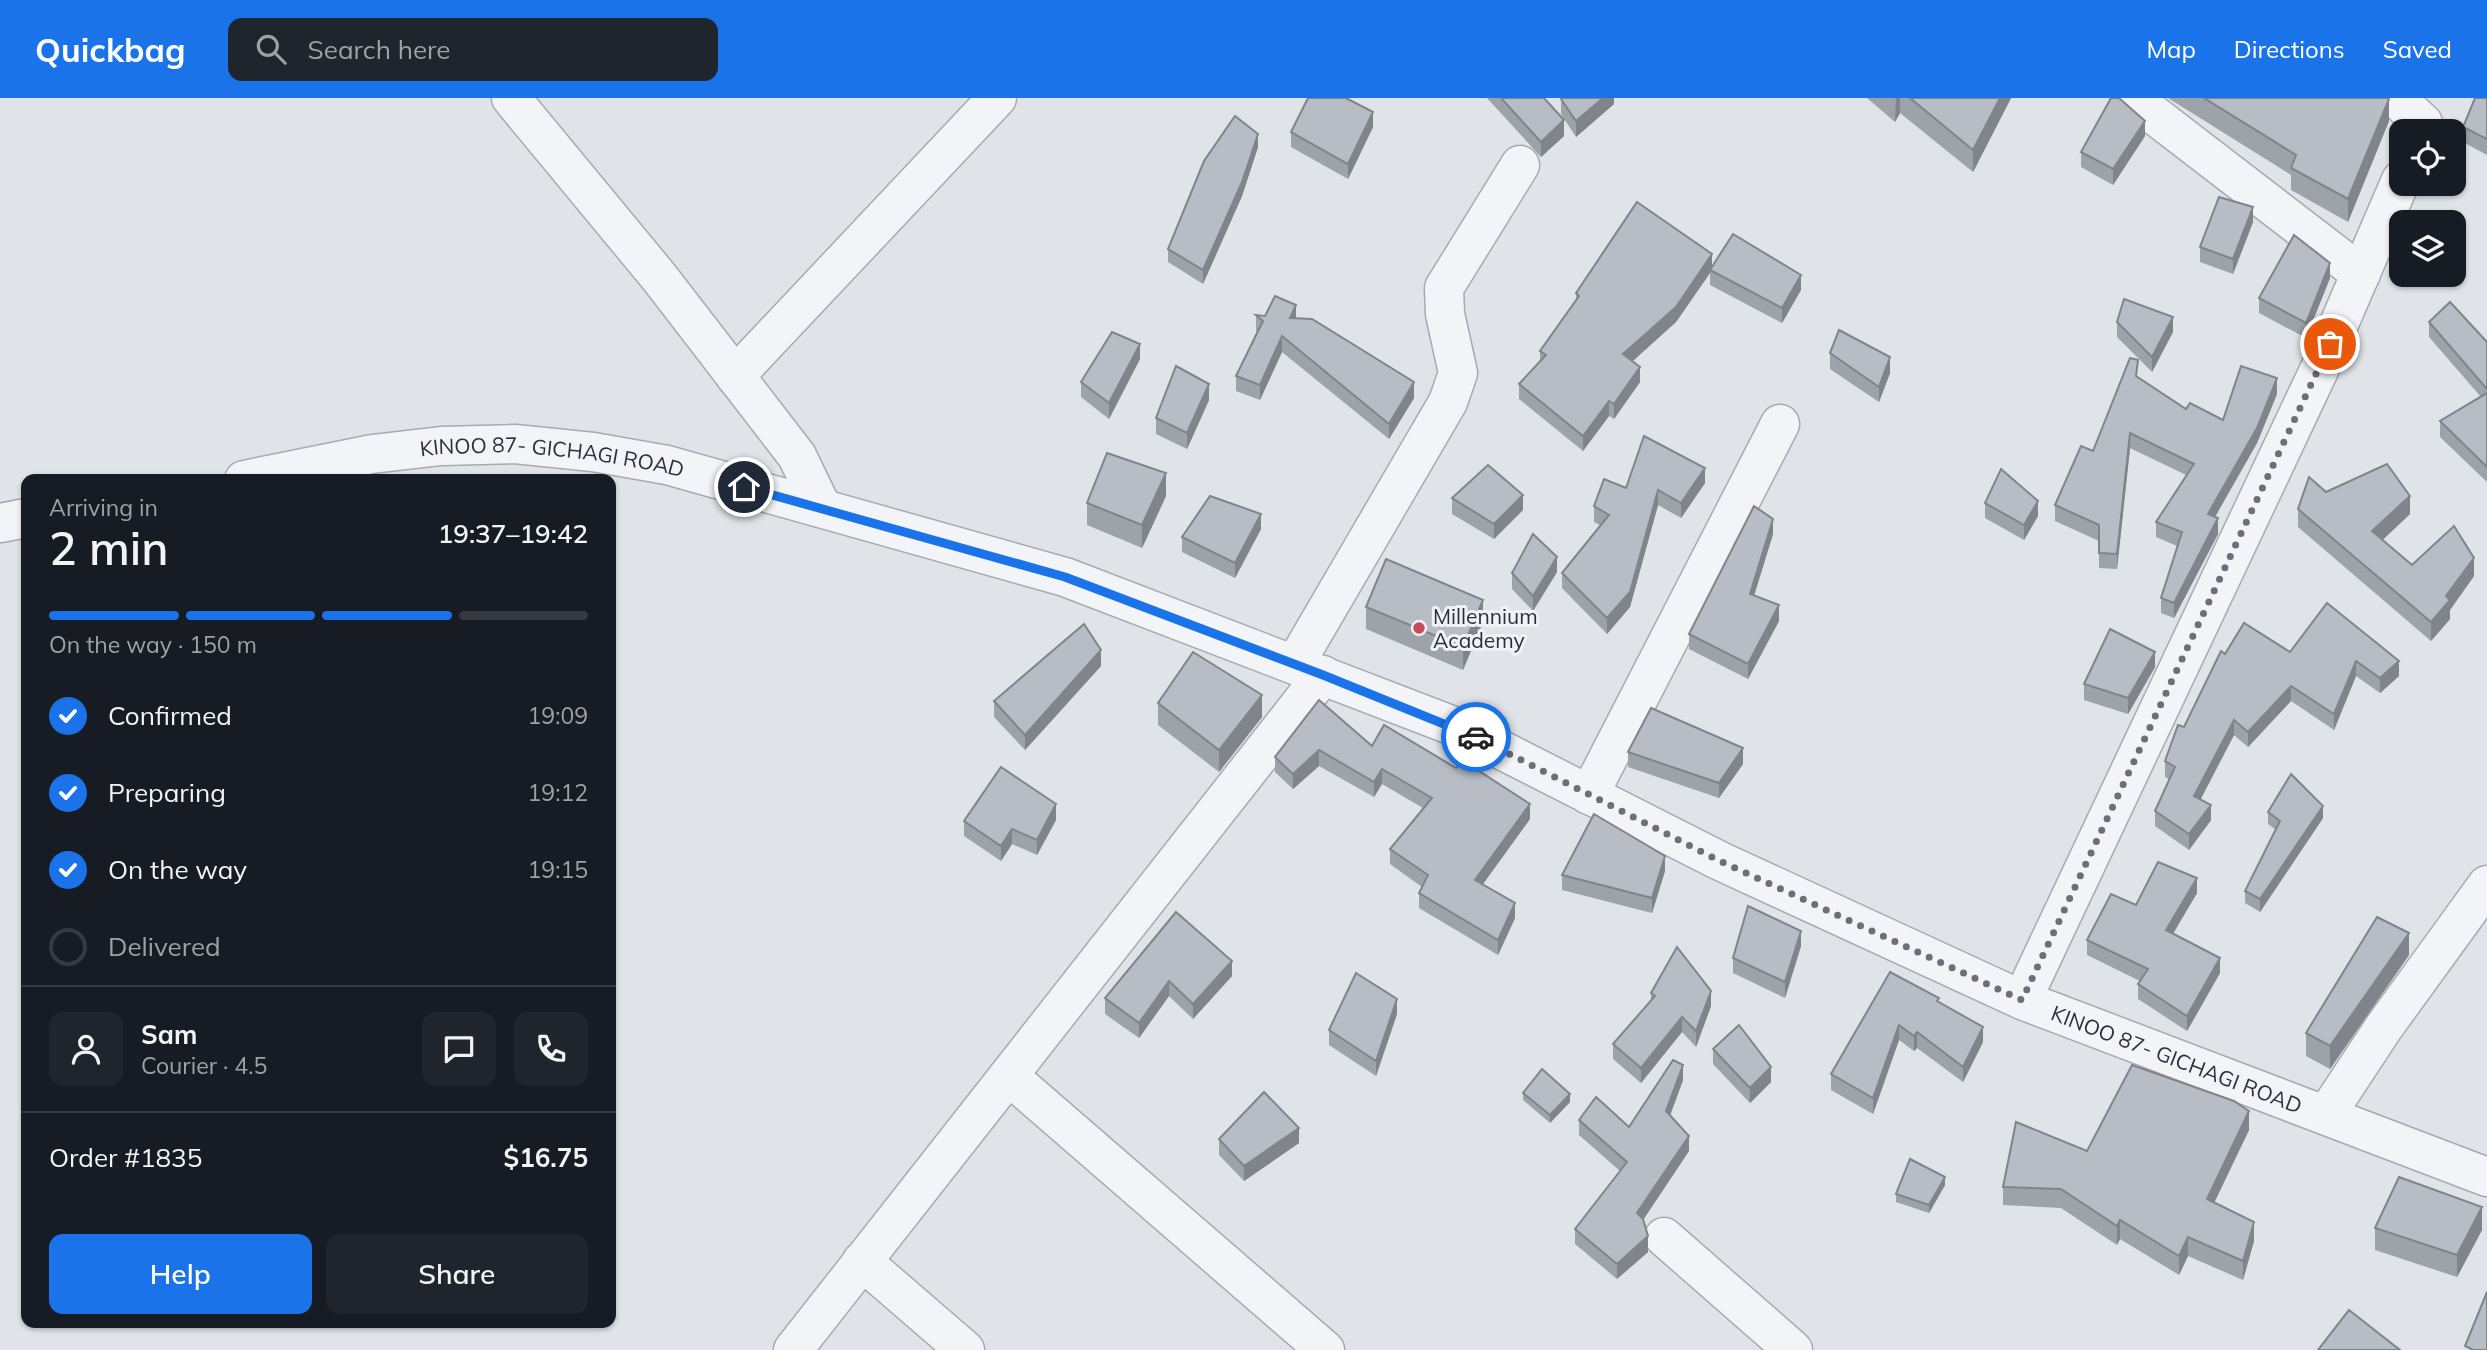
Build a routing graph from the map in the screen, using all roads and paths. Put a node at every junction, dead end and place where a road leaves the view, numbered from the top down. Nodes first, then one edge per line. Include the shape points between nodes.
1 (511, 98) edge
2 (997, 98) edge
3 (2132, 98) edge
4 (1520, 165) dead end
5 (2394, 196) edge
6 (2361, 274) junction
7 (735, 376) junction
8 (1780, 424) dead end
9 (277, 474) edge
10 (822, 508) junction
11 (1309, 670) junction
12 (1589, 795) junction
13 (2487, 886) edge
14 (2022, 1000) junction
15 (1010, 1077) junction
16 (2326, 1115) junction
17 (2487, 1177) edge
18 (1664, 1237) dead end
19 (862, 1261) junction
20 (793, 1350) edge
21 (965, 1350) edge
22 (1325, 1350) edge
23 (1793, 1350) edge

1 - 7 street
2 - 7 street
3 - 6 street
4 - 11 street via 1444,288 1458,373 1448,402
5 - 6 street
6 - 14 street
7 - 10 street via 797,456
8 - 12 street
9 - 10 street, KINOO 87- GICHAGI ROAD via 414,449 515,444 667,466
10 - 11 street, KINOO 87- GICHAGI ROAD via 1065,577
11 - 12 street, KINOO 87- GICHAGI ROAD via 1456,727
11 - 15 street
12 - 14 street, KINOO 87- GICHAGI ROAD via 1720,861
13 - 16 street
14 - 16 street, KINOO 87- GICHAGI ROAD
15 - 19 street
15 - 22 street
16 - 17 street, KINOO 87- GICHAGI ROAD
18 - 23 street
19 - 20 street
19 - 21 street

